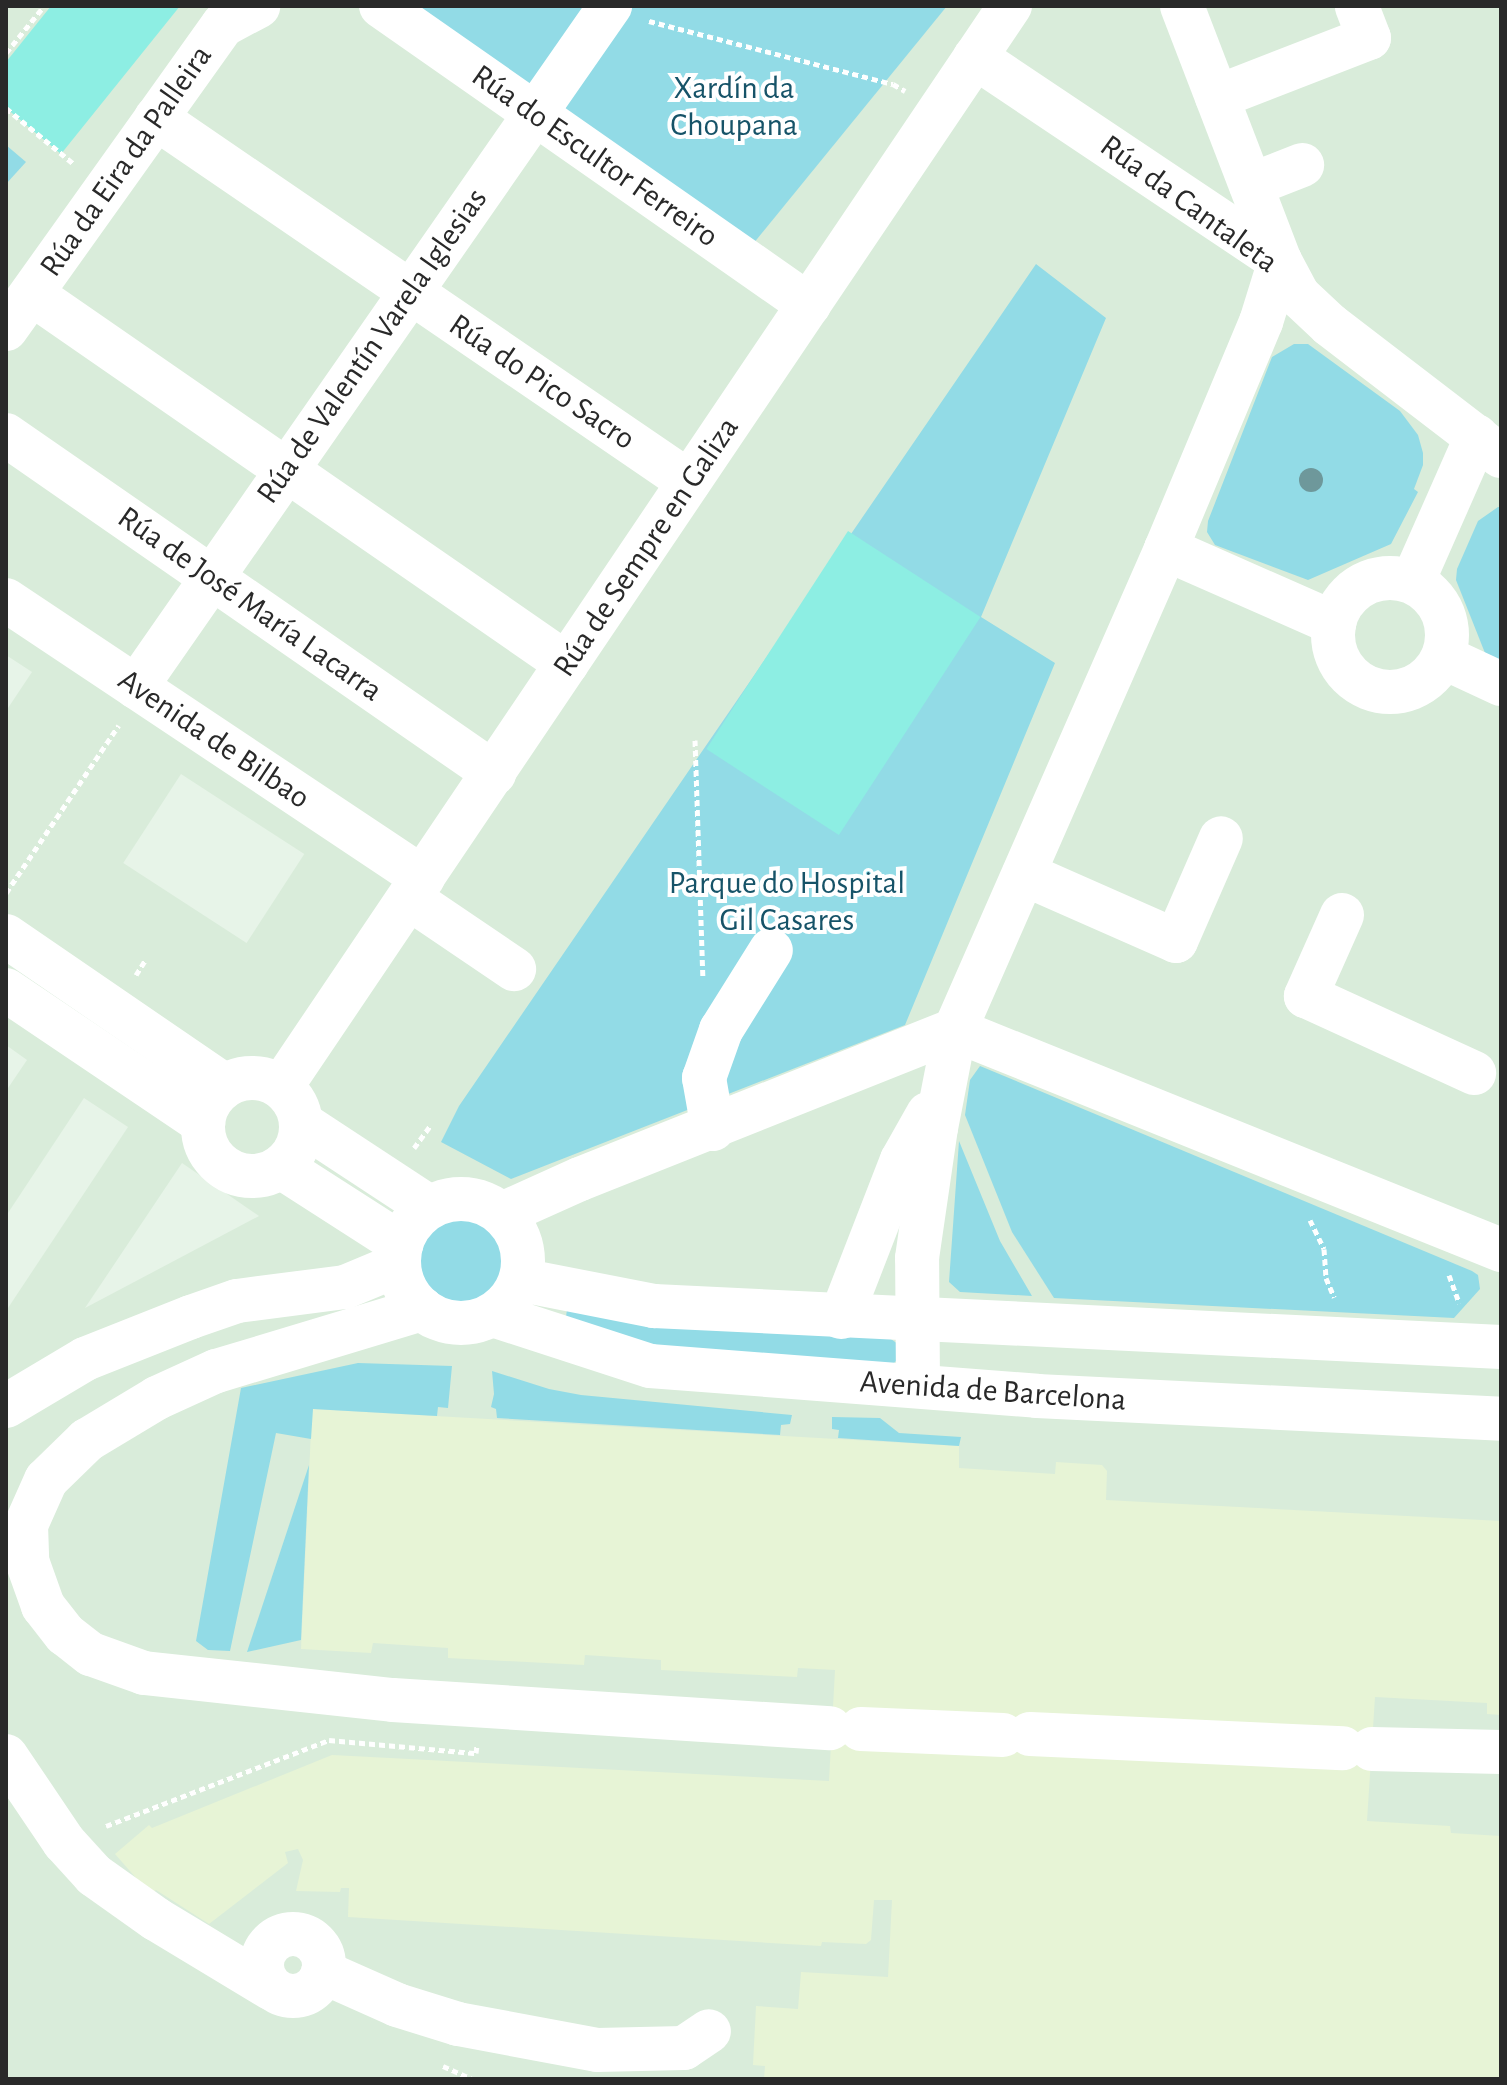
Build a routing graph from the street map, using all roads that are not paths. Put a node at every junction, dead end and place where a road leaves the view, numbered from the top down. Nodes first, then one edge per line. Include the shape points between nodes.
1 (258, 6) edge
2 (381, 6) edge
3 (1010, 6) edge
4 (1357, 6) edge
5 (1184, 7) edge
6 (629, 14) edge
7 (975, 57) junction
8 (1217, 97) junction
9 (534, 114) junction
10 (156, 118) junction
11 (1302, 165) dead end
12 (1251, 185) junction
13 (1280, 261) junction
14 (409, 291) junction
15 (32, 294) junction
16 (809, 305) junction
17 (6, 329) edge
18 (6, 435) edge
19 (1489, 446) edge
20 (285, 469) junction
21 (689, 482) junction
22 (1166, 549) junction
23 (211, 578) junction
24 (1413, 581) junction
25 (6, 600) edge
26 (1334, 623) junction
27 (1443, 657) junction
28 (567, 664) junction
29 (1501, 684) edge
30 (130, 702) junction
31 (494, 773) junction
32 (1221, 838) dead end
33 (1024, 874) junction
34 (416, 888) junction
35 (1342, 915) dead end
36 (6, 936) edge
37 (771, 950) dead end
38 (514, 969) dead end
39 (6, 990) edge
40 (955, 1030) junction
41 (1474, 1073) dead end
42 (225, 1086) junction
43 (944, 1088) junction
44 (291, 1105) junction
45 (203, 1123) junction
46 (713, 1129) junction
47 (281, 1167) junction
48 (429, 1207) junction
49 (502, 1214) junction
50 (1501, 1250) edge
51 (400, 1255) junction
52 (521, 1280) junction
53 (422, 1309) junction
54 (493, 1315) junction
55 (191, 1317) junction
56 (841, 1317) junction
57 (918, 1320) junction
58 (1501, 1347) edge
59 (283, 1349) junction
60 (918, 1386) junction
61 (6, 1406) edge
62 (1501, 1419) edge
63 (1501, 1752) edge
64 (6, 1756) edge
65 (276, 1938) junction
66 (204, 1947) junction
67 (323, 1972) junction
68 (272, 1989) junction
69 (709, 2031) dead end

1 - 10 street, Rúa da Eira da Palleira via 223,25
2 - 9 street, Rúa do Escultor Ferreiro
3 - 7 street, Rúa de Sempre en Galiza
4 - 8 street via 1369,38
5 - 8 street
6 - 9 street, Rúa de Valentín Varela Iglesias
7 - 13 street, Rúa da Cantaleta
7 - 16 street, Rúa de Sempre en Galiza
8 - 12 street
9 - 14 street, Rúa de Valentín Varela Iglesias
9 - 16 street, Rúa do Escultor Ferreiro
10 - 14 street, Rúa do Pico Sacro
10 - 15 street, Rúa da Eira da Palleira
11 - 12 street
12 - 13 street
13 - 19 street, Rúa da Cantaleta via 1310,307
13 - 22 street via 1261,322
14 - 20 street, Rúa de Valentín Varela Iglesias
14 - 21 street, Rúa do Pico Sacro
15 - 17 street, Rúa da Eira da Palleira
15 - 20 street
16 - 21 street, Rúa de Sempre en Galiza
18 - 23 street, Rúa de José María Lacarra
19 - 24 street
20 - 23 street, Rúa de Valentín Varela Iglesias
20 - 28 street
21 - 28 street, Rúa de Sempre en Galiza
22 - 26 street
22 - 33 street
23 - 30 street, Rúa de Valentín Varela Iglesias
23 - 31 street, Rúa de José María Lacarra
24 - 26 street via 1379,578 1363,584 1340,606
24 - 27 street via 1440,605 1448,640
25 - 30 street, Avenida de Bilbao
26 - 27 street via 1333,639 1345,671 1373,690 1407,690 1434,672
27 - 29 street
28 - 31 street, Rúa de Sempre en Galiza
30 - 34 street, Avenida de Bilbao
31 - 34 street, Rúa de Sempre en Galiza
32 - 33 street via 1176,941
33 - 40 street
34 - 38 street, Avenida de Bilbao
34 - 44 street, Rúa de Sempre en Galiza
35 - 41 street via 1306,996
36 - 42 street
37 - 46 street via 721,1030 704,1078
39 - 45 street
40 - 43 street
40 - 46 street
40 - 50 street
42 - 44 street via 248,1078 271,1082
42 - 45 street via 214,1096
43 - 56 street via 902,1160
43 - 57 street via 917,1258
44 - 47 street via 297,1148
44 - 48 street
45 - 47 street via 211,1153 235,1173 266,1174
46 - 49 street
47 - 51 street
48 - 49 street via 467,1198
48 - 51 street via 416,1217
49 - 52 street via 521,1244
51 - 53 street via 410,1297
51 - 55 street via 345,1287 237,1301
52 - 54 street
52 - 56 street, Avenida de Barcelona via 654,1306
53 - 54 street via 457,1324
53 - 59 street
54 - 60 street, Avenida de Barcelona via 650,1366
55 - 59 street via 260,1319 273,1329
55 - 61 street via 85,1359
56 - 57 street, Avenida de Barcelona
57 - 58 street, Avenida de Barcelona
57 - 60 street
59 - 63 street via 157,1398 87,1440 46,1480 26,1525 27,1561 43,1606 65,1634 91,1654 144,1673 393,1700 846,1729
60 - 62 street, Avenida de Barcelona
64 - 66 street via 64,1842 94,1875
65 - 66 street
65 - 67 street via 295,1934 314,1942 321,1951
65 - 68 street via 261,1963
66 - 68 street
67 - 68 street via 303,1995 292,1997
67 - 69 street via 397,2005 458,2024 597,2050 684,2048

